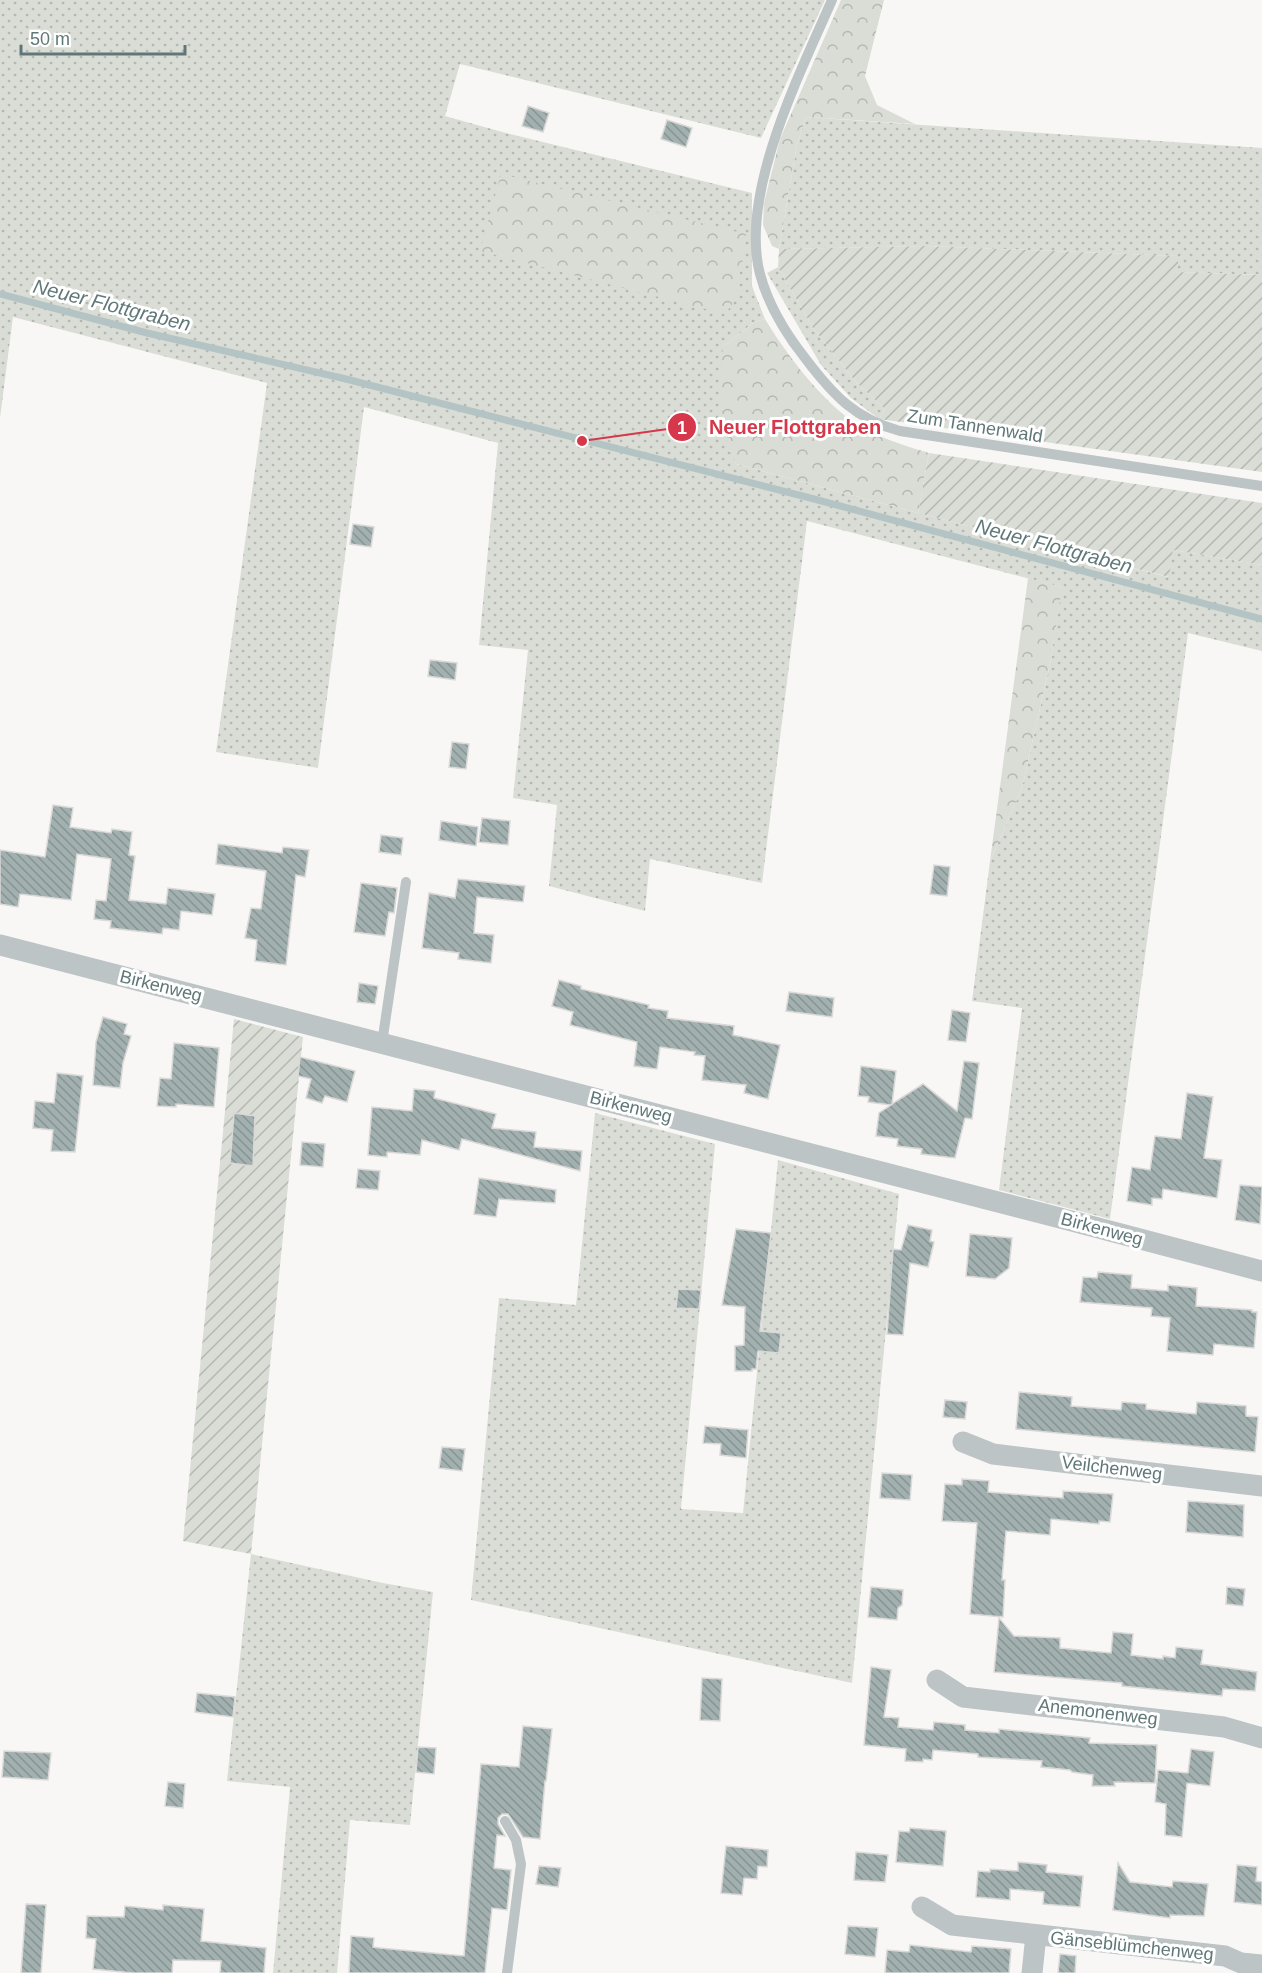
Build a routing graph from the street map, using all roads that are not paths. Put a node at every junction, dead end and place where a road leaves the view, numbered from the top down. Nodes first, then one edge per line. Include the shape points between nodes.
1 (832, 0) edge
2 (1262, 486) edge
3 (406, 882) dead end
4 (0, 945) edge
5 (382, 1043) junction
6 (1262, 1271) edge
7 (963, 1442) dead end
8 (1262, 1486) edge
9 (937, 1680) dead end
10 (1262, 1738) edge
11 (505, 1821) dead end
12 (922, 1907) dead end
13 (1036, 1935) junction
14 (1262, 1965) edge
15 (507, 1973) edge
16 (1032, 1973) edge

1 - 2 lane, Zum Tannenwald via 780,124 763,178 756,230 760,274 769,300 825,385 863,418 900,431
3 - 5 lane
4 - 5 street, Birkenweg
5 - 6 street, Birkenweg
7 - 8 street, Veilchenweg via 993,1454
9 - 10 street, Anemonenweg via 963,1697 1224,1726
11 - 15 lane via 516,1840 521,1864
12 - 13 street, Gänseblümchenweg via 952,1925
13 - 14 street, Gänseblümchenweg via 1225,1956 1241,1963
13 - 16 street, Gänseblümchenweg

